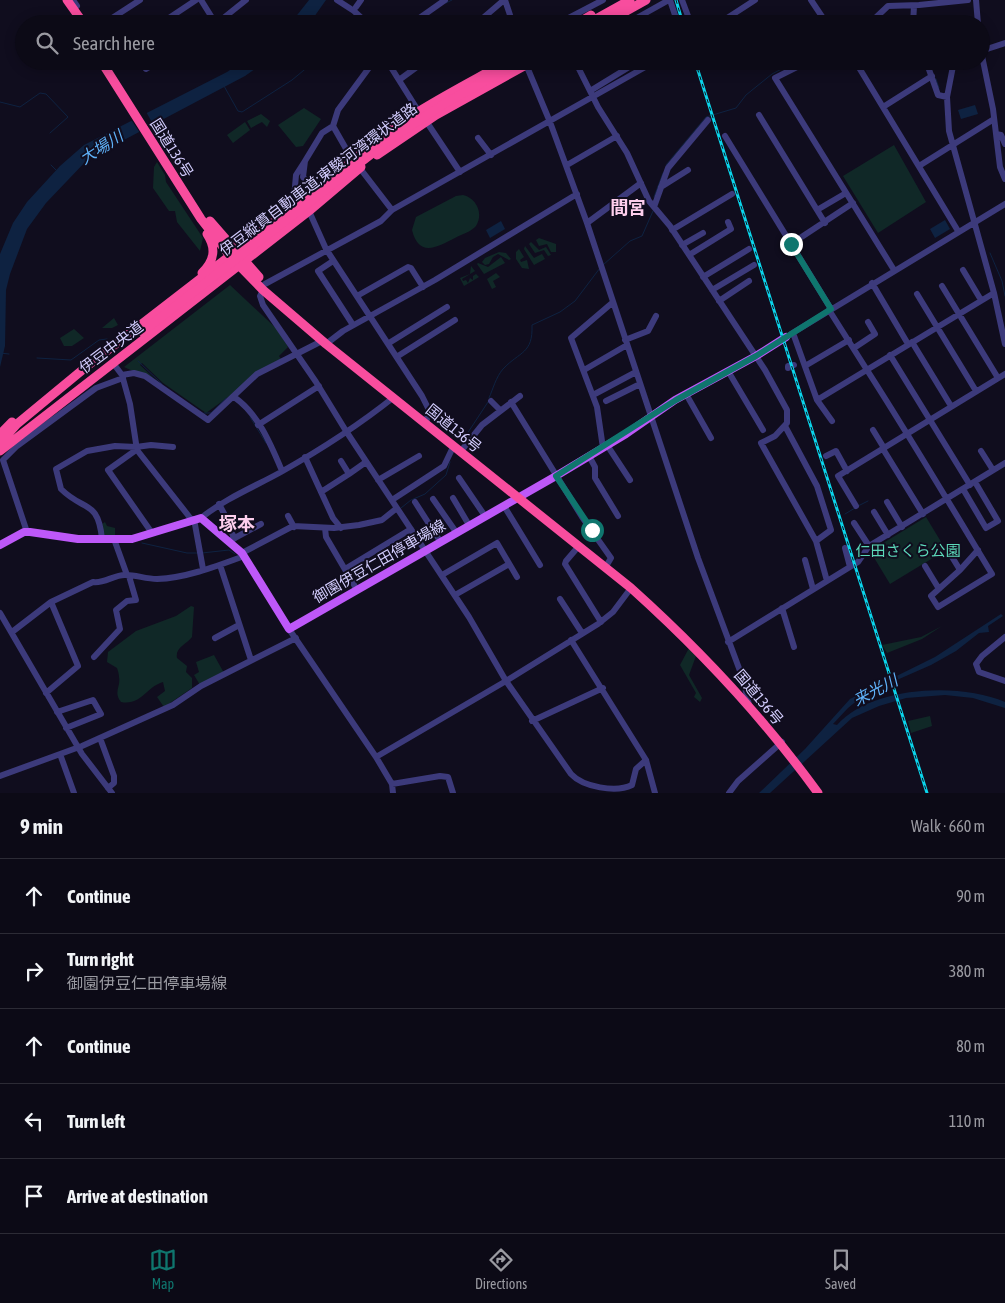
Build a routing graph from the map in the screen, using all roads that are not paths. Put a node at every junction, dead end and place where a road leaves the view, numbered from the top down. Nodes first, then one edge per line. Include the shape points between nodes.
1 (61, 0) edge
2 (67, 0) edge
3 (196, 0) edge
4 (201, 0) edge
5 (246, 0) edge
6 (361, 0) edge
7 (445, 0) edge
8 (504, 0) edge
9 (603, 0) edge
10 (618, 0) edge
11 (630, 0) edge
12 (646, 0) edge
13 (670, 0) edge
14 (682, 0) edge
15 (755, 0) edge
16 (811, 0) edge
17 (968, 0) edge
18 (976, 0) edge
19 (138, 1) edge
20 (342, 2) edge
21 (888, 3) edge
22 (914, 6) junction
23 (356, 7) dead end
24 (70, 15) edge
25 (78, 15) edge
26 (120, 15) edge
27 (174, 15) edge
28 (210, 15) edge
29 (227, 15) edge
30 (357, 15) edge
31 (424, 15) edge
32 (486, 15) edge
33 (510, 15) edge
34 (574, 15) edge
35 (592, 15) edge
36 (603, 15) edge
37 (619, 15) edge
38 (642, 15) edge
39 (675, 15) edge
40 (688, 15) edge
41 (732, 15) edge
42 (821, 15) edge
43 (877, 15) edge
44 (914, 15) edge
45 (977, 15) edge
46 (1005, 43) edge
47 (990, 48) edge
48 (107, 70) edge
49 (111, 70) edge
50 (367, 70) edge
51 (393, 70) edge
52 (413, 70) edge
53 (492, 70) edge
54 (512, 70) edge
55 (512, 70) edge
56 (529, 70) edge
57 (580, 70) edge
58 (624, 70) edge
59 (641, 70) edge
60 (791, 70) edge
61 (860, 70) edge
62 (930, 70) edge
63 (952, 70) edge
64 (985, 70) edge
65 (932, 76) junction
66 (399, 80) junction
67 (590, 91) junction
68 (947, 97) junction
69 (593, 98) junction
70 (131, 104) junction
71 (883, 107) junction
72 (419, 112) junction
73 (759, 115) dead end
74 (994, 119) junction
75 (708, 120) dead end
76 (426, 121) junction
77 (550, 122) junction
78 (333, 126) junction
79 (996, 134) junction
80 (617, 136) junction
81 (725, 136) dead end
82 (478, 138) dead end
83 (1005, 144) edge
84 (953, 146) junction
85 (491, 155) junction
86 (354, 160) junction
87 (306, 161) junction
88 (567, 165) junction
89 (919, 166) junction
90 (360, 168) junction
91 (688, 170) dead end
92 (460, 172) junction
93 (1005, 179) edge
94 (179, 180) junction
95 (641, 183) junction
96 (661, 187) junction
97 (314, 190) junction
98 (846, 192) junction
99 (577, 194) junction
100 (732, 194) dead end
101 (853, 203) junction
102 (1005, 204) edge
103 (193, 207) junction
104 (654, 207) junction
105 (392, 210) junction
106 (817, 210) junction
107 (309, 211) junction
108 (280, 217) junction
109 (975, 221) junction
110 (728, 222) dead end
111 (587, 223) junction
112 (825, 223) junction
113 (672, 230) junction
114 (958, 231) junction
115 (703, 233) dead end
116 (791, 244) junction
117 (682, 245) junction
118 (749, 249) dead end
119 (326, 250) junction
120 (233, 254) junction
121 (689, 255) junction
122 (333, 261) junction
123 (242, 263) junction
124 (754, 264) dead end
125 (894, 270) junction
126 (963, 270) dead end
127 (703, 276) junction
128 (749, 282) dead end
129 (872, 283) junction
130 (942, 286) dead end
131 (264, 287) junction
132 (423, 287) junction
133 (712, 290) junction
134 (994, 293) junction
135 (917, 294) dead end
136 (358, 296) junction
137 (981, 300) junction
138 (719, 301) junction
139 (612, 303) junction
140 (447, 306) dead end
141 (830, 309) junction
142 (161, 310) junction
143 (959, 314) junction
144 (371, 316) junction
145 (656, 316) dead end
146 (456, 320) dead end
147 (868, 322) dead end
148 (353, 325) junction
149 (937, 327) junction
150 (142, 332) junction
151 (789, 335) junction
152 (849, 340) junction
153 (326, 342) junction
154 (389, 343) junction
155 (626, 343) junction
156 (910, 343) junction
157 (1005, 344) edge
158 (854, 348) junction
159 (296, 355) junction
160 (890, 355) junction
161 (398, 356) junction
162 (756, 356) junction
163 (113, 363) junction
164 (805, 366) junction
165 (584, 370) junction
166 (867, 370) junction
167 (728, 371) junction
168 (636, 372) junction
169 (1005, 374) edge
170 (122, 377) junction
171 (998, 378) junction
172 (640, 384) junction
173 (319, 386) junction
174 (976, 391) junction
175 (686, 394) junction
176 (593, 395) junction
177 (520, 396) dead end
178 (234, 397) junction
179 (394, 397) junction
180 (817, 400) junction
181 (491, 401) dead end
182 (606, 401) dead end
183 (511, 402) junction
184 (952, 406) junction
185 (500, 410) junction
186 (651, 417) junction
187 (929, 420) junction
188 (427, 421) junction
189 (832, 421) dead end
190 (258, 425) junction
191 (785, 426) junction
192 (763, 430) dead end
193 (872, 430) dead end
194 (346, 431) junction
195 (906, 434) junction
196 (4, 435) edge
197 (711, 438) dead end
198 (0, 444) edge
199 (173, 447) dead end
200 (605, 447) junction
201 (136, 448) junction
202 (460, 448) junction
203 (883, 448) junction
204 (0, 451) edge
205 (981, 451) dead end
206 (305, 456) junction
207 (419, 456) dead end
208 (590, 456) junction
209 (826, 456) dead end
210 (340, 461) dead end
211 (366, 462) junction
212 (1004, 466) edge
213 (994, 470) junction
214 (282, 471) junction
215 (847, 471) junction
216 (349, 474) junction
217 (556, 476) junction
218 (459, 478) dead end
219 (378, 480) junction
220 (630, 480) dead end
221 (972, 483) junction
222 (963, 489) junction
223 (321, 492) junction
224 (521, 496) junction
225 (453, 498) dead end
226 (433, 499) dead end
227 (947, 499) junction
228 (392, 500) junction
229 (415, 502) dead end
230 (887, 502) dead end
231 (219, 504) junction
232 (988, 505) junction
233 (504, 506) junction
234 (856, 506) dead end
235 (397, 508) junction
236 (874, 512) dead end
237 (976, 512) junction
238 (923, 514) junction
239 (288, 516) dead end
240 (485, 516) junction
241 (618, 516) dead end
242 (195, 519) junction
243 (854, 523) dead end
244 (261, 524) dead end
245 (469, 525) junction
246 (294, 526) junction
247 (902, 527) junction
248 (325, 528) junction
249 (341, 528) junction
250 (411, 529) junction
251 (27, 532) junction
252 (456, 532) junction
253 (152, 533) junction
254 (888, 535) junction
255 (102, 539) junction
256 (114, 539) junction
257 (232, 540) junction
258 (440, 541) junction
259 (816, 541) junction
260 (0, 545) edge
261 (870, 546) junction
262 (578, 547) junction
263 (844, 548) dead end
264 (425, 549) junction
265 (978, 550) junction
266 (949, 552) dead end
267 (243, 554) junction
268 (805, 560) dead end
269 (220, 564) junction
270 (508, 564) junction
271 (540, 565) dead end
272 (607, 566) junction
273 (925, 566) dead end
274 (850, 567) junction
275 (203, 569) junction
276 (345, 569) junction
277 (960, 570) junction
278 (128, 575) junction
279 (442, 575) junction
280 (517, 577) dead end
281 (827, 581) junction
282 (631, 588) junction
283 (813, 589) junction
284 (939, 589) junction
285 (357, 590) junction
286 (455, 595) junction
287 (560, 599) dead end
288 (51, 602) junction
289 (782, 608) junction
290 (0, 613) edge
291 (601, 622) junction
292 (239, 625) junction
293 (290, 629) junction
294 (12, 632) junction
295 (582, 633) junction
296 (1005, 637) edge
297 (215, 638) dead end
298 (296, 638) junction
299 (571, 640) junction
300 (728, 642) junction
301 (794, 647) dead end
302 (94, 657) dead end
303 (252, 660) junction
304 (506, 681) junction
305 (1005, 681) edge
306 (603, 688) junction
307 (46, 693) junction
308 (748, 701) junction
309 (57, 712) junction
310 (532, 720) junction
311 (66, 728) junction
312 (100, 738) junction
313 (783, 744) junction
314 (78, 747) junction
315 (60, 754) junction
316 (376, 757) junction
317 (646, 760) junction
318 (0, 776) edge
319 (808, 776) junction
320 (392, 784) junction
321 (110, 791) edge
322 (74, 793) edge
323 (393, 793) edge
324 (453, 793) edge
325 (655, 793) edge
326 (729, 793) edge
327 (818, 793) edge
328 (823, 793) edge

1 - 24 highway
2 - 25 highway
3 - 27 street
4 - 28 street
5 - 29 street
6 - 23 street
7 - 31 street
8 - 32 street
8 - 33 street
9 - 34 street
10 - 35 highway
11 - 36 highway
12 - 37 highway
13 - 38 street
13 - 39 street
14 - 40 street
15 - 41 street
16 - 42 street
17 - 22 street
18 - 45 street
19 - 26 street
20 - 30 street
21 - 22 street
21 - 43 street
22 - 44 street
46 - 47 street
48 - 70 highway, 国道136号
49 - 70 highway, 国道136号
50 - 78 street via 338,110
51 - 66 street
52 - 66 street
53 - 72 highway, 伊豆中央道
54 - 76 highway, 伊豆中央道
55 - 150 highway, 伊豆縦貫自動車道;東駿河湾環状道路, bridge via 396,135
56 - 77 street
57 - 67 street
58 - 67 street
59 - 69 street
60 - 98 street via 775,78
61 - 71 street
62 - 65 street
63 - 68 street
64 - 74 street
65 - 68 street via 938,95
65 - 71 street
66 - 72 street
67 - 69 street
68 - 84 street
69 - 77 street
69 - 80 street
70 - 94 highway, 国道136号
71 - 89 street
72 - 86 highway, 伊豆中央道 via 373,142
73 - 106 street
74 - 79 street
74 - 84 street
75 - 96 street via 668,168
76 - 90 highway, 伊豆中央道
76 - 92 street
77 - 85 street
77 - 88 street
78 - 86 street
78 - 87 street via 322,133
79 - 83 street via 1001,134
79 - 93 street via 1000,167
80 - 88 street
80 - 95 street
81 - 116 street
82 - 85 street
84 - 89 street
84 - 109 street
85 - 92 street
86 - 90 street
86 - 97 highway, 伊豆中央道
87 - 97 street via 304,177
87 - 108 street via 296,174 294,198
88 - 99 street
89 - 114 street
90 - 105 street
90 - 107 highway, 伊豆中央道
91 - 96 street
92 - 105 street
94 - 103 highway, 国道136号
94 - 120 highway, 国道136号
95 - 104 street
95 - 111 street
96 - 104 street
97 - 108 highway, 伊豆中央道
98 - 101 street
98 - 106 street
99 - 111 street
99 - 132 street
100 - 113 street
101 - 112 street
101 - 125 street
102 - 109 street
103 - 120 highway, 国道136号
103 - 142 highway via 196,218 211,240 212,258 205,270
104 - 113 street
105 - 119 street via 381,222
106 - 112 street
107 - 119 street
107 - 123 highway, 伊豆中央道
108 - 120 highway, 伊豆中央道
109 - 114 street
109 - 134 street
110 - 121 street via 731,228
111 - 139 street
112 - 116 street
113 - 117 street
114 - 125 street
115 - 117 street
116 - 141 street
117 - 121 street
118 - 127 street
119 - 122 street
119 - 131 street
120 - 123 highway, 国道136号
120 - 142 highway, 伊豆中央道
121 - 127 street
122 - 136 street
122 - 148 street via 318,271
123 - 131 highway, 国道136号
123 - 163 highway, 伊豆中央道
124 - 133 street
125 - 129 street
126 - 137 street
127 - 133 street
128 - 138 street
129 - 141 street
129 - 156 street
130 - 143 street
131 - 153 highway, 国道136号
131 - 159 street via 260,300
132 - 136 street via 408,267
132 - 144 street
133 - 138 street
134 - 137 street
134 - 157 street
135 - 149 street
136 - 144 street
137 - 143 street
138 - 162 street
139 - 155 street
139 - 165 street via 571,338
140 - 154 street
141 - 151 street
141 - 152 street
142 - 196 highway, 伊豆中央道
143 - 149 street
143 - 171 street
144 - 148 street
144 - 154 street
145 - 155 street via 648,331
146 - 161 street
147 - 158 street via 875,334
148 - 153 street
149 - 156 street
149 - 174 street
150 - 196 highway
150 - 204 highway via 24,426
151 - 162 main road, 御園伊豆仁田停車場線
151 - 164 street
152 - 158 street
152 - 164 street
153 - 159 street
153 - 179 highway, 国道136号
153 - 188 highway, 国道136号
154 - 161 street
155 - 165 street
155 - 168 street
156 - 160 street
156 - 184 street
158 - 166 street
159 - 173 street
159 - 178 street via 257,374
160 - 166 street
160 - 187 street
161 - 188 street via 427,405
162 - 167 main road, 御園伊豆仁田停車場線
162 - 191 street via 788,410
163 - 170 street
163 - 204 highway, 伊豆中央道
164 - 180 street
165 - 176 street
166 - 180 street
166 - 195 street
167 - 175 main road, 御園伊豆仁田停車場線
167 - 192 street
168 - 172 street
168 - 176 street
169 - 171 street
170 - 178 street via 134,373 145,376 206,419
170 - 201 street via 134,418
170 - 251 street via 96,388 3,460
171 - 174 street
172 - 182 street
172 - 186 street
173 - 190 street
173 - 194 street
174 - 184 street
175 - 186 main road, 御園伊豆仁田停車場線
175 - 197 street
176 - 200 street
177 - 183 street
178 - 190 street via 248,408
179 - 188 highway, 国道136号
179 - 194 street
180 - 189 street
181 - 185 street
183 - 185 street
183 - 217 street
184 - 187 street
185 - 202 street
186 - 200 main road, 御園伊豆仁田停車場線
186 - 300 street
187 - 195 street
187 - 221 street
188 - 202 highway, 国道136号
190 - 214 street
191 - 259 street via 817,486 831,530
191 - 259 street via 761,444
193 - 203 street
194 - 206 street
194 - 211 street
195 - 203 street
195 - 227 street
196 - 198 highway, 伊豆中央道
199 - 201 street via 151,445
200 - 208 main road, 御園伊豆仁田停車場線
200 - 220 street
201 - 242 street
201 - 253 street via 108,470
201 - 255 street via 115,446 87,451 56,469 61,490 97,514
202 - 224 highway, 国道136号
202 - 228 street via 444,466
203 - 215 street
203 - 238 street
205 - 213 street
206 - 214 street
206 - 223 street
207 - 219 street
208 - 217 main road, 御園伊豆仁田停車場線
208 - 241 street via 595,478
209 - 215 street via 836,451
210 - 216 street
211 - 216 street
211 - 219 street
212 - 213 street
213 - 221 street
214 - 231 street
215 - 234 street via 838,476
216 - 223 street
217 - 224 main road, 御園伊豆仁田停車場線
217 - 272 street via 607,550 611,558
218 - 240 street
219 - 228 street
221 - 222 street
221 - 232 street
222 - 227 street
222 - 237 street
223 - 249 street
224 - 233 main road, 御園伊豆仁田停車場線
224 - 262 highway, 国道136号
224 - 272 highway, 国道136号
225 - 245 street
226 - 252 street
227 - 238 street
227 - 265 street
228 - 235 street
229 - 258 street
230 - 247 street
231 - 242 street
231 - 257 street via 229,523
232 - 237 street
232 - 237 street via 998,521 986,528
233 - 240 main road, 御園伊豆仁田停車場線
233 - 271 street
235 - 249 street via 382,520
235 - 250 street
236 - 254 street
238 - 247 street
239 - 246 street
240 - 245 main road, 御園伊豆仁田停車場線
242 - 253 main road
242 - 257 main road
242 - 275 street
243 - 261 street
244 - 257 street
245 - 252 main road, 御園伊豆仁田停車場線
246 - 248 street
246 - 267 street
247 - 254 street
248 - 249 street
248 - 276 street via 326,537
250 - 264 street
250 - 276 street
251 - 255 main road
251 - 260 main road
252 - 258 main road, 御園伊豆仁田停車場線
253 - 256 main road via 132,539
254 - 261 street
255 - 256 main road
256 - 278 street
257 - 267 main road
258 - 264 main road, 御園伊豆仁田停車場線
259 - 281 street
261 - 274 street
262 - 272 highway, 国道136号
262 - 291 street via 565,563
263 - 274 street
264 - 279 street
264 - 285 main road, 御園伊豆仁田停車場線
265 - 277 street
265 - 284 street via 992,574 938,607 931,596
266 - 277 street
267 - 269 street
267 - 293 main road
268 - 283 street
269 - 275 street
269 - 292 street
270 - 279 street via 497,543
270 - 280 street
270 - 286 street
272 - 282 highway, 国道136号
272 - 308 highway, 国道136号 via 658,605 692,637
273 - 284 street
274 - 281 street
275 - 278 street via 166,578
276 - 285 street
277 - 284 street
278 - 288 street via 93,582
278 - 302 street via 136,600 126,601 116,610 120,629
279 - 286 street
281 - 283 street
282 - 291 street
282 - 308 highway, 国道136号
283 - 289 street
285 - 293 main road, 御園伊豆仁田停車場線
286 - 304 street
287 - 295 street
288 - 294 street
288 - 307 street via 78,666
289 - 300 street
289 - 301 street
290 - 294 street
291 - 295 street
292 - 297 street
292 - 303 street
293 - 298 street
294 - 307 street
295 - 299 street
296 - 305 street via 976,664 979,672
298 - 303 street
298 - 316 street
299 - 304 street
299 - 306 street
300 - 308 street
303 - 312 street via 201,686 174,705
304 - 310 street
304 - 316 street
306 - 310 street
306 - 317 street
307 - 309 street
308 - 313 highway, 国道136号
309 - 311 street
309 - 311 street via 93,700 101,714
310 - 317 street via 571,774 584,782 598,786 629,786 634,781 637,767
311 - 314 street
312 - 314 street
312 - 321 street via 114,776
313 - 319 highway, 国道136号
313 - 326 street via 738,781
314 - 315 street
314 - 321 street
315 - 318 street
315 - 322 street
316 - 320 street
317 - 325 street
319 - 327 highway, 国道136号
319 - 328 highway, 国道136号
320 - 323 street
320 - 324 street via 448,777

